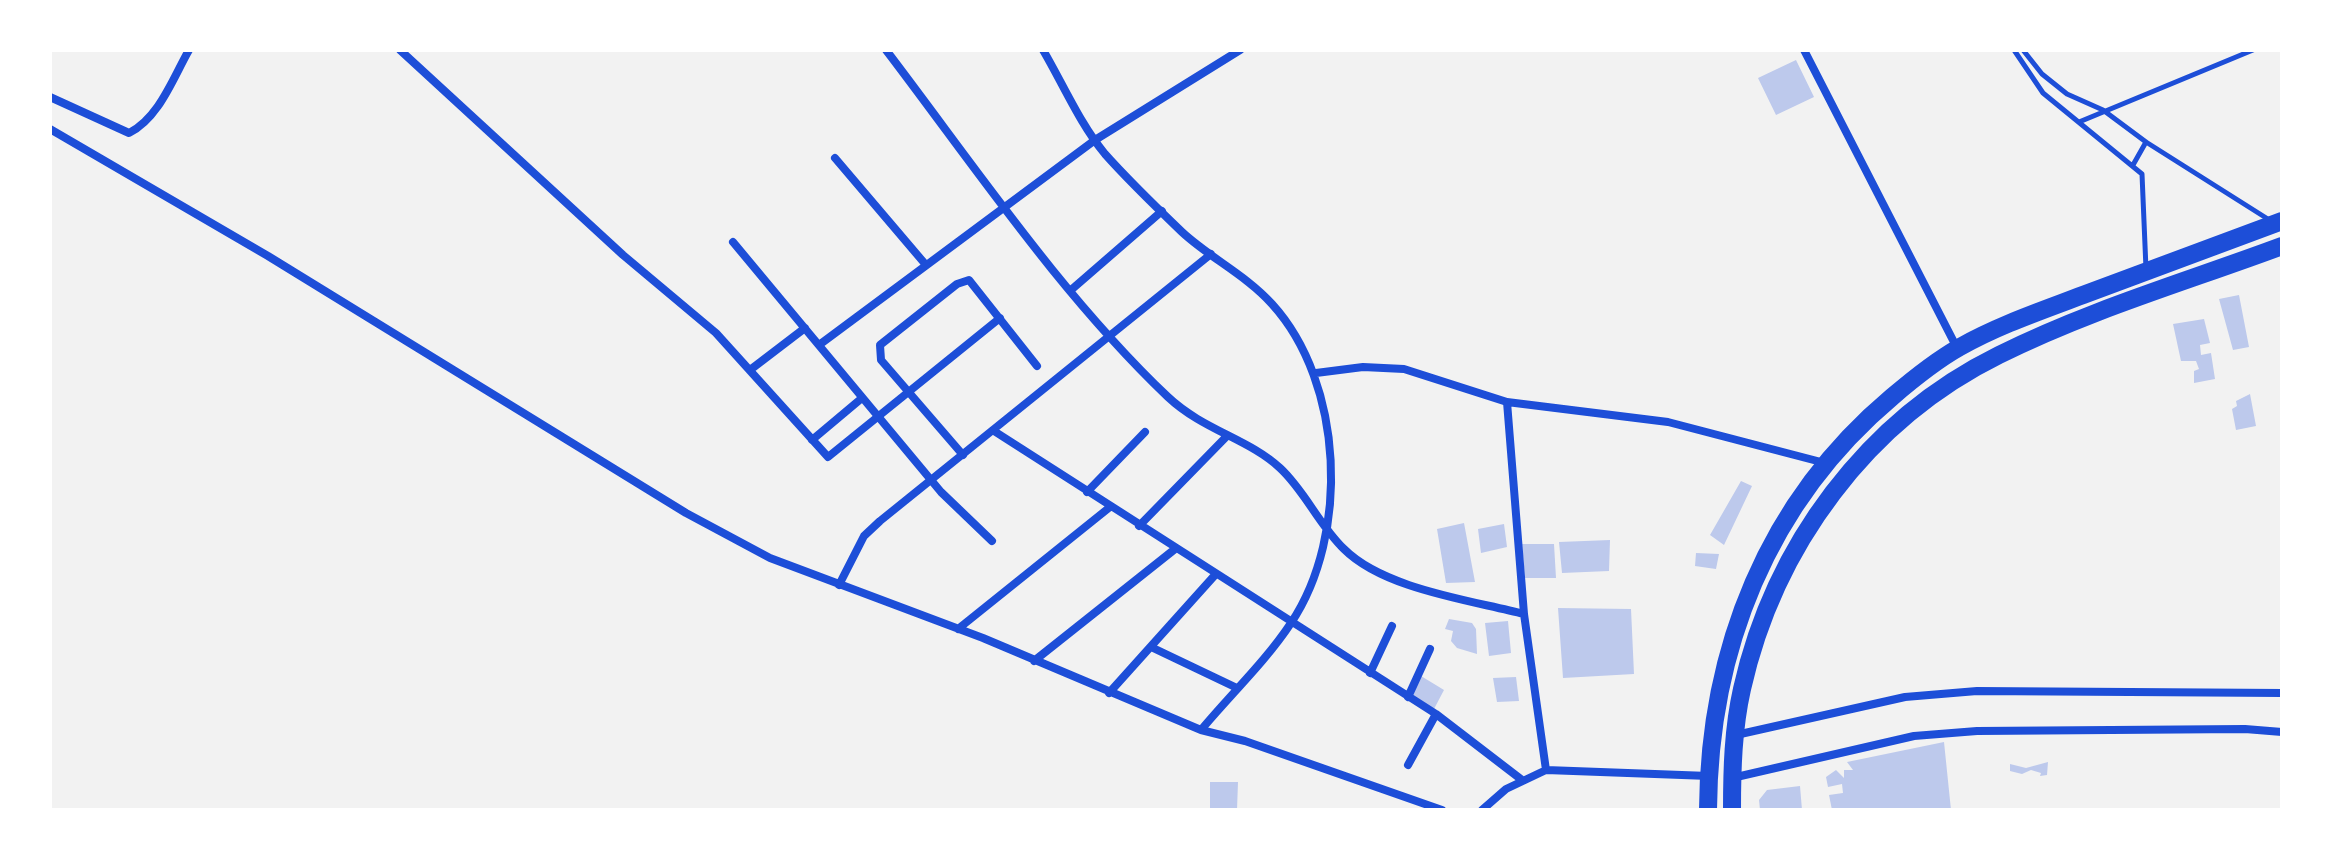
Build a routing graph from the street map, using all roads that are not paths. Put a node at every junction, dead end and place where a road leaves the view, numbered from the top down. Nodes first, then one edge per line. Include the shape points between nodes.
1 (189, 50) edge
2 (400, 50) edge
3 (886, 50) edge
4 (1043, 50) edge
5 (1240, 50) edge
6 (1804, 50) edge
7 (2014, 50) edge
8 (2023, 50) edge
9 (2253, 50) edge
10 (50, 97) edge
11 (2103, 110) junction
12 (2079, 122) junction
13 (50, 129) edge
14 (1095, 140) junction
15 (2146, 142) junction
16 (835, 158) dead end
17 (2133, 165) junction
18 (1005, 206) junction
19 (1162, 211) junction
20 (2279, 222) edge
21 (2249, 233) junction
22 (733, 242) dead end
23 (2282, 246) edge
24 (1211, 254) junction
25 (2256, 256) junction
26 (926, 265) junction
27 (2146, 271) junction
28 (1071, 290) junction
29 (1000, 318) junction
30 (805, 328) junction
31 (1110, 335) junction
32 (819, 345) junction
33 (1957, 348) junction
34 (1037, 366) dead end
35 (750, 370) junction
36 (1316, 373) junction
37 (907, 392) junction
38 (862, 398) junction
39 (1507, 402) junction
40 (878, 415) junction
41 (994, 431) junction
42 (1145, 432) dead end
43 (1226, 437) junction
44 (812, 440) junction
45 (963, 455) junction
46 (1825, 463) junction
47 (931, 480) junction
48 (1087, 492) junction
49 (1110, 507) junction
50 (1139, 526) junction
51 (1328, 532) junction
52 (992, 541) dead end
53 (1175, 549) junction
54 (1215, 575) junction
55 (839, 585) junction
56 (1524, 614) junction
57 (1291, 623) junction
58 (1392, 626) dead end
59 (958, 629) junction
60 (1151, 647) junction
61 (1430, 649) dead end
62 (1034, 661) junction
63 (1370, 673) junction
64 (1237, 688) junction
65 (1109, 693) junction
66 (2282, 693) edge
67 (1408, 697) junction
68 (1436, 714) junction
69 (1201, 730) junction
70 (2282, 732) edge
71 (1735, 735) junction
72 (1408, 765) dead end
73 (1546, 770) junction
74 (1709, 776) junction
75 (1732, 778) junction
76 (1522, 780) junction
77 (1442, 810) edge
78 (1482, 810) edge
79 (1708, 810) edge
80 (1732, 810) edge

1 - 10 street via 153,113 129,133
2 - 35 street via 716,333
3 - 18 street
4 - 14 street
5 - 14 street
6 - 33 street
7 - 12 lane via 2043,93
8 - 11 lane via 2067,94
9 - 11 lane
11 - 12 lane
11 - 15 lane
12 - 17 lane
13 - 55 street via 714,529
14 - 18 street
14 - 19 street
15 - 17 lane
15 - 20 lane
16 - 26 street
17 - 27 lane via 2144,185
18 - 26 street
18 - 28 street
19 - 24 street
19 - 28 street
20 - 21 highway
21 - 25 highway
21 - 27 highway
22 - 30 street
23 - 25 highway
24 - 31 street
24 - 36 street via 1273,305
25 - 71 highway via 1998,355 1890,429 1831,494 1784,568 1752,649
26 - 32 street
27 - 33 highway
28 - 31 street
29 - 34 street
29 - 37 street
29 - 37 street via 969,280 884,342 878,351
30 - 32 street
30 - 35 street
31 - 41 street
31 - 43 street via 1183,411
32 - 38 street
33 - 46 highway via 1874,412
35 - 44 street
36 - 39 street via 1404,369
36 - 51 street via 1327,421
37 - 40 street
37 - 45 street
38 - 40 street
38 - 44 street
39 - 46 street via 1668,422
39 - 56 street
40 - 44 street via 828,457
40 - 47 street
41 - 45 street
41 - 48 street
42 - 48 street
43 - 50 street
43 - 51 street via 1279,467
45 - 47 street
46 - 74 highway via 1776,534 1740,611 1717,693
47 - 52 street
47 - 55 street via 864,536
48 - 49 street
49 - 50 street
49 - 59 street
50 - 53 street
51 - 56 street via 1374,570
51 - 57 street via 1318,570
53 - 54 street
53 - 62 street
54 - 57 street
54 - 60 street
55 - 59 street
56 - 73 street
57 - 63 street
57 - 64 street
58 - 63 street
59 - 62 street
60 - 64 street
60 - 65 street
61 - 67 street
62 - 65 street
63 - 67 street
64 - 69 street
65 - 69 street
66 - 71 street via 1977,691 1905,697
67 - 68 street
68 - 72 street
68 - 76 street
69 - 77 street
70 - 75 street via 1930,735
71 - 75 highway
73 - 74 street
73 - 76 street
74 - 79 highway
75 - 80 highway
76 - 78 street

